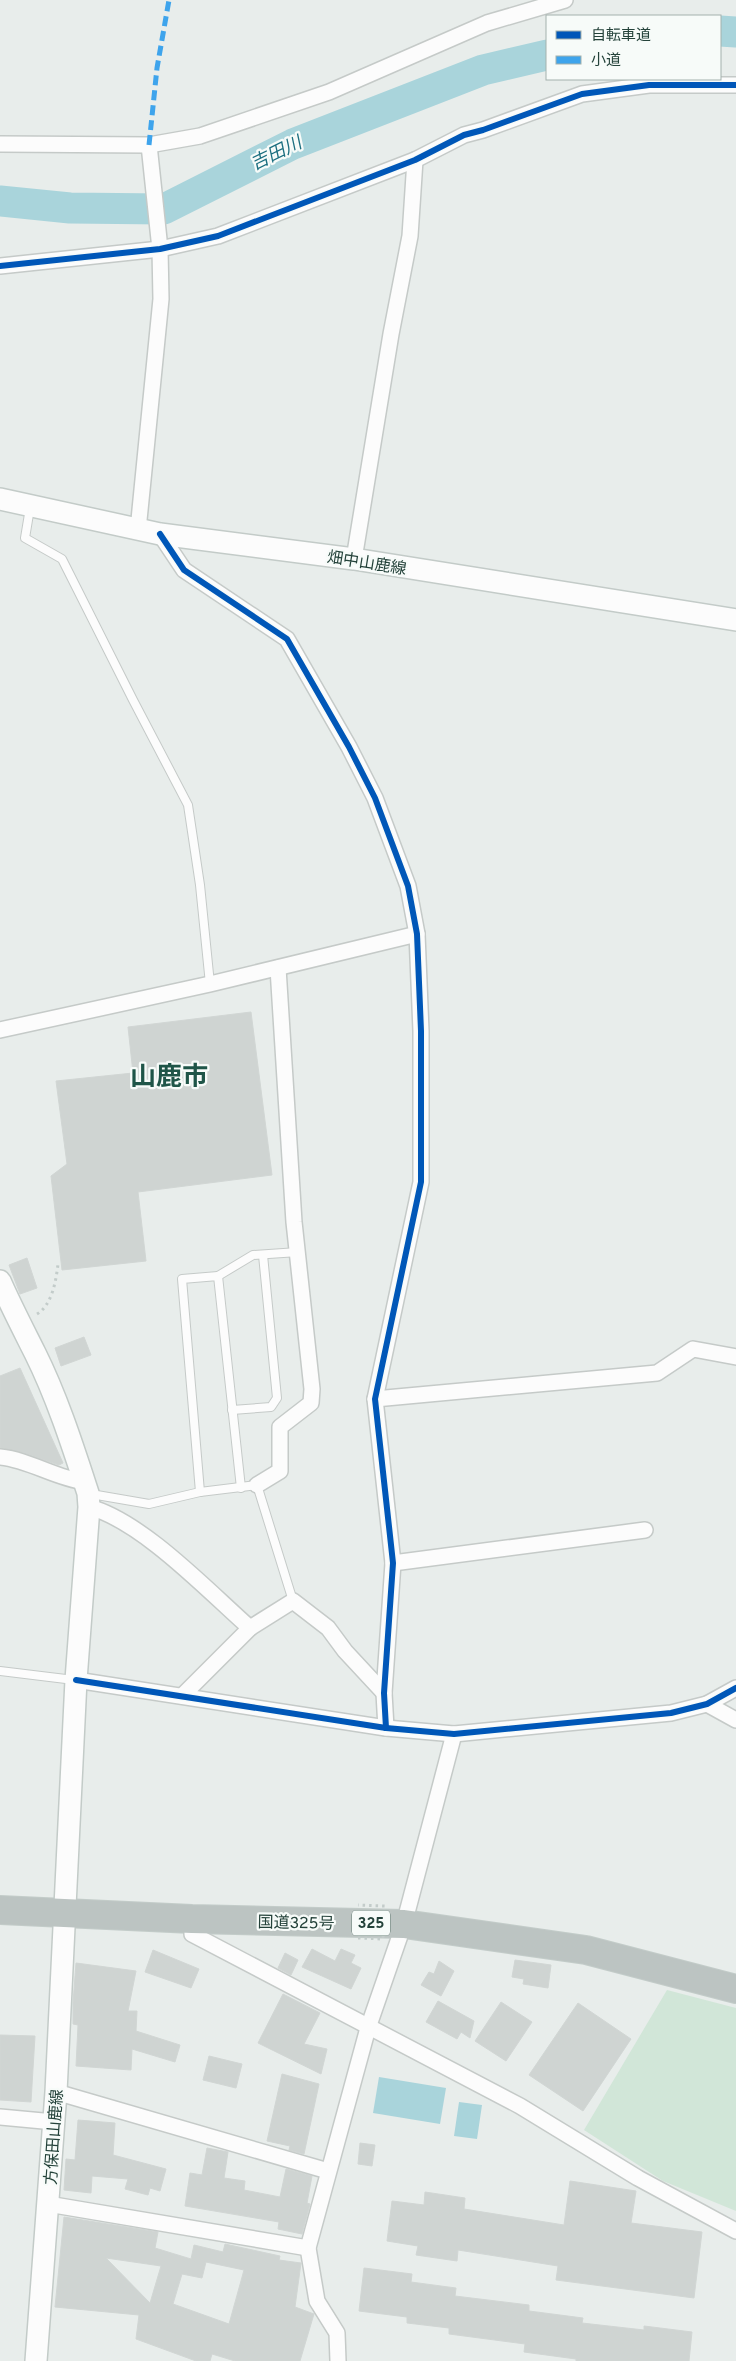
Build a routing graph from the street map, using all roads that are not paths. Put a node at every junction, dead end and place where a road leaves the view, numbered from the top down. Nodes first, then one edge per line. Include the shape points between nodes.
1 (565, 0) edge
2 (736, 85) edge
3 (0, 144) edge
4 (149, 145) junction
5 (415, 160) junction
6 (160, 249) junction
7 (0, 266) edge
8 (0, 499) edge
9 (30, 506) junction
10 (138, 530) junction
11 (160, 534) junction
12 (354, 559) junction
13 (736, 620) edge
14 (417, 934) junction
15 (278, 968) junction
16 (210, 984) junction
17 (0, 1030) edge
18 (298, 1252) junction
19 (263, 1255) junction
20 (218, 1276) junction
21 (0, 1281) edge
22 (736, 1357) edge
23 (375, 1399) junction
24 (232, 1410) junction
25 (0, 1457) edge
26 (257, 1485) junction
27 (241, 1488) junction
28 (200, 1492) junction
29 (87, 1494) junction
30 (645, 1530) dead end
31 (393, 1563) junction
32 (293, 1601) junction
33 (250, 1628) junction
34 (0, 1671) edge
35 (76, 1680) junction
36 (736, 1688) edge
37 (384, 1693) junction
38 (182, 1696) junction
39 (707, 1704) junction
40 (736, 1720) edge
41 (386, 1728) junction
42 (454, 1734) junction
43 (0, 1910) edge
44 (64, 1912) junction
45 (192, 1919) junction
46 (404, 1924) junction
47 (736, 1989) edge
48 (368, 2028) junction
49 (56, 2092) junction
50 (0, 2117) edge
51 (54, 2122) junction
52 (328, 2170) junction
53 (48, 2204) junction
54 (736, 2231) edge
55 (308, 2248) junction
56 (36, 2361) edge
57 (338, 2361) edge

1 - 4 street via 487,23 313,98 200,136
2 - 5 street via 649,85 582,94 464,135
3 - 4 street
4 - 6 street
5 - 6 street via 218,236
5 - 12 street via 410,236
6 - 7 street
6 - 10 street via 161,299
8 - 9 main road, 畑中山鹿線
9 - 10 main road, 畑中山鹿線
9 - 16 lane via 25,538 62,559 188,805
10 - 11 main road, 畑中山鹿線
11 - 12 main road, 畑中山鹿線
11 - 14 street via 184,570 287,639 375,798 408,886
12 - 13 main road, 畑中山鹿線
14 - 15 street
14 - 23 street via 422,1031 421,1182
15 - 16 street
15 - 18 street
16 - 17 street
18 - 19 lane
18 - 26 street via 311,1403 280,1427 280,1471
19 - 20 lane via 254,1255
19 - 24 lane via 277,1398 271,1407
20 - 24 lane
20 - 28 lane via 182,1279
21 - 29 main road via 36,1354
22 - 23 street via 693,1348 657,1373
23 - 31 street
24 - 27 lane
25 - 29 street via 13,1458 67,1479
26 - 27 lane
26 - 32 lane
27 - 28 lane
28 - 29 lane via 150,1504
29 - 33 street via 100,1510 149,1538
29 - 35 main road, 方保田山鹿線
30 - 31 street
31 - 37 street
32 - 33 street
32 - 37 street via 328,1628
33 - 38 street
34 - 35 lane
35 - 38 street
35 - 44 main road, 方保田山鹿線
36 - 39 street
37 - 41 street
38 - 41 street
39 - 40 street
39 - 42 street via 671,1713
41 - 42 street
42 - 46 street
43 - 44 highway, 国道325号 / 325
44 - 45 highway, 国道325号 / 325
44 - 49 main road, 方保田山鹿線
45 - 46 highway, 国道325号 / 325
45 - 48 street via 192,1934
46 - 47 highway, 国道325号 / 325 via 586,1950
46 - 48 street
48 - 52 street
48 - 54 street via 520,2106 638,2178
49 - 51 main road, 方保田山鹿線
49 - 52 street
50 - 51 street
51 - 53 main road, 方保田山鹿線
52 - 55 street
53 - 55 street
53 - 56 main road, 方保田山鹿線
55 - 57 street via 317,2301 337,2333

